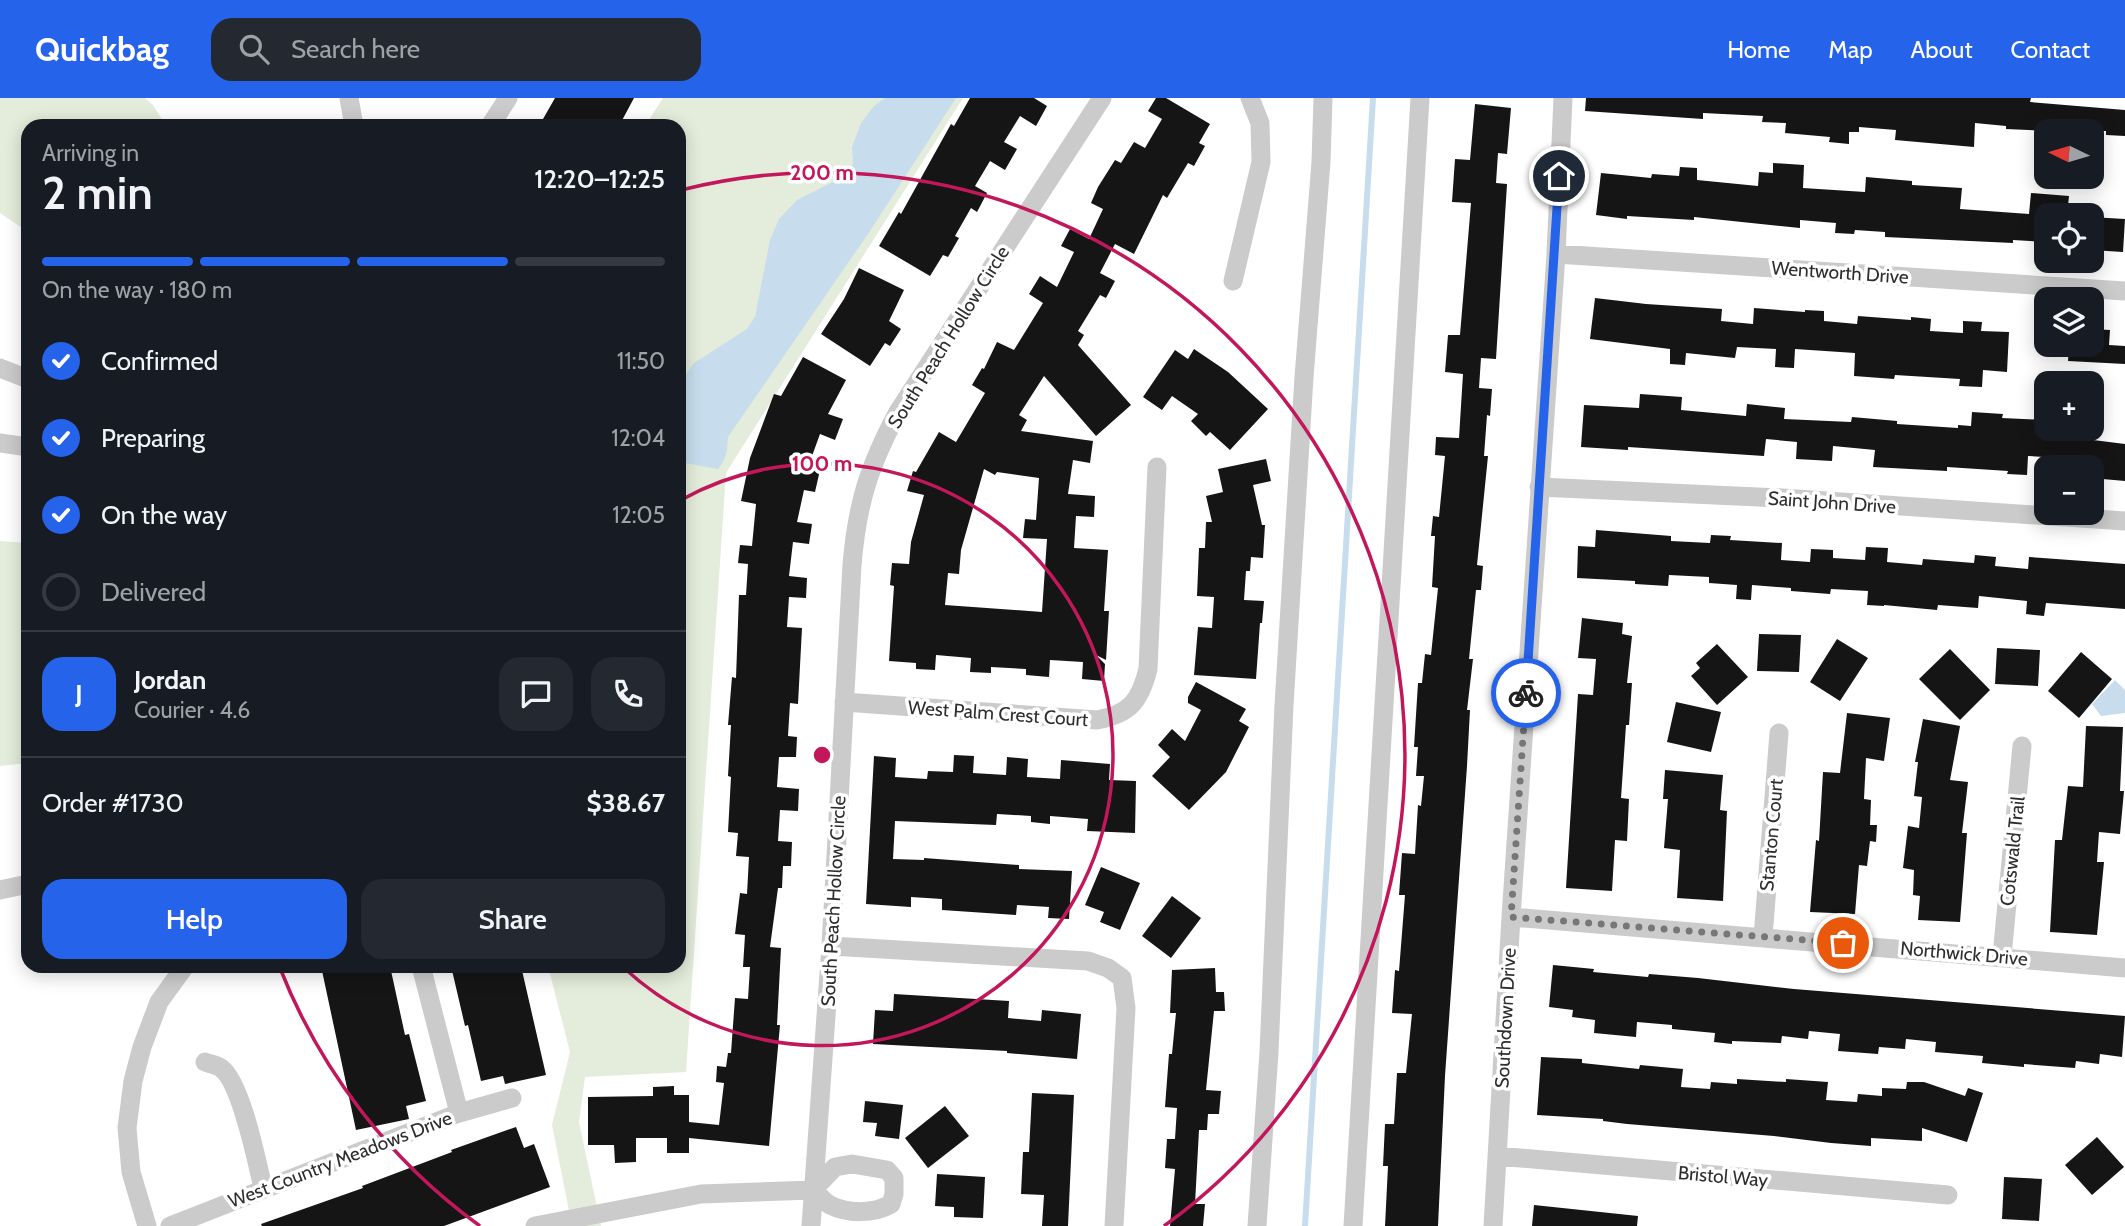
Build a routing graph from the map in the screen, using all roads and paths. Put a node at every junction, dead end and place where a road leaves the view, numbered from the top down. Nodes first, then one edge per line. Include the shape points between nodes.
1 (349, 98) edge
2 (508, 98) edge
3 (1102, 98) edge
4 (1250, 98) edge
5 (1323, 98) edge
6 (1420, 98) edge
7 (1563, 98) edge
8 (353, 119) edge
9 (494, 119) edge
10 (1556, 254) junction
11 (1233, 281) dead end
12 (2125, 291) edge
13 (0, 368) edge
14 (21, 376) edge
15 (0, 443) edge
16 (21, 446) edge
17 (1157, 467) dead end
18 (1539, 487) junction
19 (2125, 521) edge
20 (844, 702) junction
21 (1779, 733) dead end
22 (2022, 746) dead end
23 (21, 886) edge
24 (0, 890) edge
25 (1511, 917) junction
26 (1763, 937) junction
27 (831, 946) junction
28 (2002, 956) junction
29 (2125, 968) edge
30 (180, 973) edge
31 (423, 973) edge
32 (205, 1062) dead end
33 (512, 1098) dead end
34 (459, 1113) junction
35 (1497, 1156) junction
36 (263, 1188) junction
37 (813, 1190) junction
38 (1948, 1195) dead end
39 (146, 1226) edge
40 (170, 1226) edge
41 (535, 1226) edge
42 (811, 1226) edge
43 (1114, 1226) edge
44 (1257, 1226) edge
45 (1353, 1226) edge
46 (1493, 1226) edge

1 - 8 street
2 - 9 street
3 - 20 street, South Peach Hollow Circle via 917,382 871,466 855,532
4 - 11 street via 1260,123 1261,162
5 - 44 street
6 - 45 street
7 - 10 street, Southdown Drive
10 - 12 street, Wentworth Drive
10 - 18 street, Southdown Drive
13 - 14 street
15 - 16 street
17 - 20 street, West Palm Crest Court via 1148,669 1135,703 1117,716 1097,720
18 - 19 street, Saint John Drive
18 - 25 street, Southdown Drive
20 - 27 street, South Peach Hollow Circle
21 - 26 street, Stanton Court
22 - 28 street, Cotswald Trail
23 - 24 street
25 - 26 street, Northwick Drive
25 - 35 street, Southdown Drive
26 - 28 street, Northwick Drive
27 - 37 street, South Peach Hollow Circle
27 - 43 street via 1088,961 1122,978 1126,1008
28 - 29 street, Northwick Drive
30 - 39 street via 159,1002 133,1081 127,1128 131,1172
31 - 34 street
32 - 36 street via 222,1068 235,1090
33 - 34 street, West Country Meadows Drive
34 - 36 street, West Country Meadows Drive
35 - 38 street, Bristol Way
35 - 46 street, Southdown Drive
36 - 40 street, West Country Meadows Drive
37 - 41 street via 701,1194
37 - 42 street, South Peach Hollow Circle

